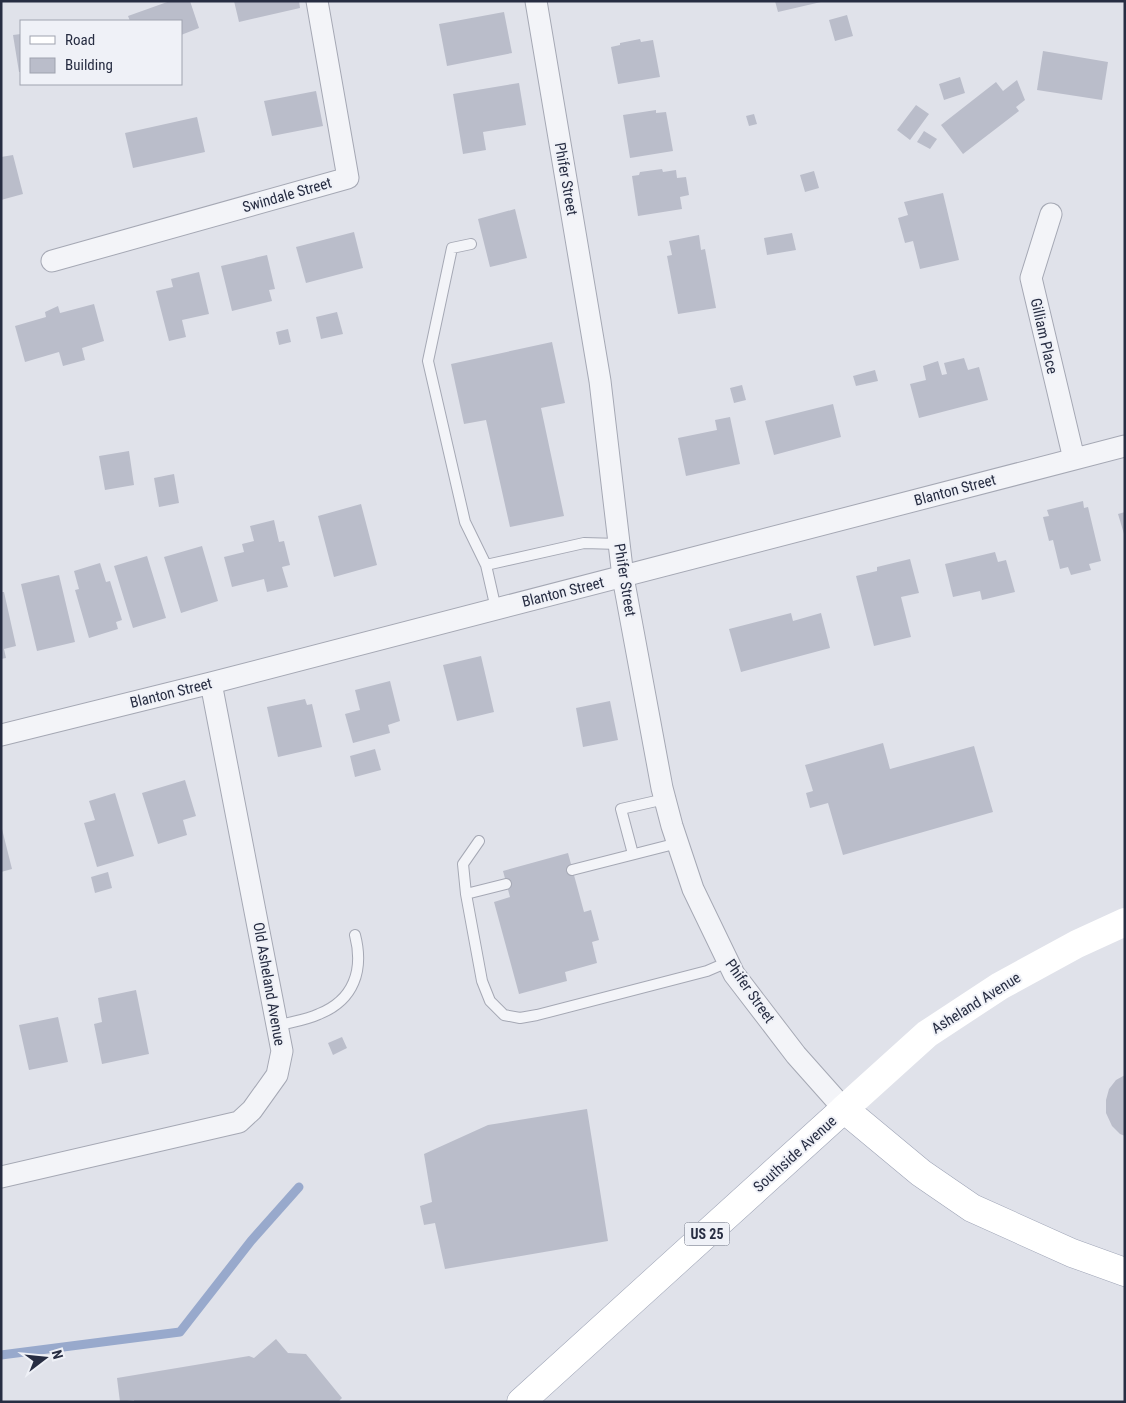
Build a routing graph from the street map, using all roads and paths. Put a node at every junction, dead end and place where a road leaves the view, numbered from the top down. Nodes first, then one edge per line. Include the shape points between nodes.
1 (317, 1) edge
2 (536, 1) edge
3 (1051, 214) dead end
4 (471, 244) dead end
5 (52, 261) dead end
6 (1125, 446) edge
7 (1074, 459) junction
8 (619, 544) junction
9 (486, 565) junction
10 (623, 577) junction
11 (496, 609) junction
12 (212, 683) junction
13 (1, 735) edge
14 (665, 799) junction
15 (478, 841) dead end
16 (678, 843) junction
17 (633, 854) junction
18 (572, 870) dead end
19 (506, 884) dead end
20 (466, 894) junction
21 (1125, 922) edge
22 (355, 935) dead end
23 (728, 962) junction
24 (277, 1026) junction
25 (844, 1109) junction
26 (1, 1177) edge
27 (1125, 1272) edge
28 (521, 1402) edge

1 - 5 street, Swindale Street via 348,178
2 - 8 street, Phifer Street via 600,381
3 - 7 street, Gilliam Place via 1031,278
4 - 9 lane via 452,248 428,361 465,522
6 - 7 street, Blanton Street
7 - 10 street, Blanton Street
8 - 9 lane via 584,543
8 - 10 street, Phifer Street
9 - 11 lane
10 - 11 street, Blanton Street
10 - 14 street, Phifer Street
11 - 12 street, Blanton Street
12 - 13 street, Blanton Street
12 - 24 street, Old Asheland Avenue
14 - 16 street, Phifer Street
14 - 17 lane via 620,809
15 - 20 lane via 463,864
16 - 17 lane
16 - 23 street, Phifer Street via 693,889
17 - 18 lane
19 - 20 lane
20 - 23 lane via 482,980 490,1001 504,1014 520,1018 537,1015 707,971
21 - 25 main road, Asheland Avenue via 1000,986 950,1018 927,1034
22 - 24 lane via 358,971 353,986 341,1002 319,1014
23 - 25 street, Phifer Street via 796,1055
24 - 26 street, Old Asheland Avenue via 282,1051 277,1075 239,1122
25 - 27 main road, Southside Avenue via 920,1173 972,1208
25 - 28 main road, Southside Avenue / US 25

